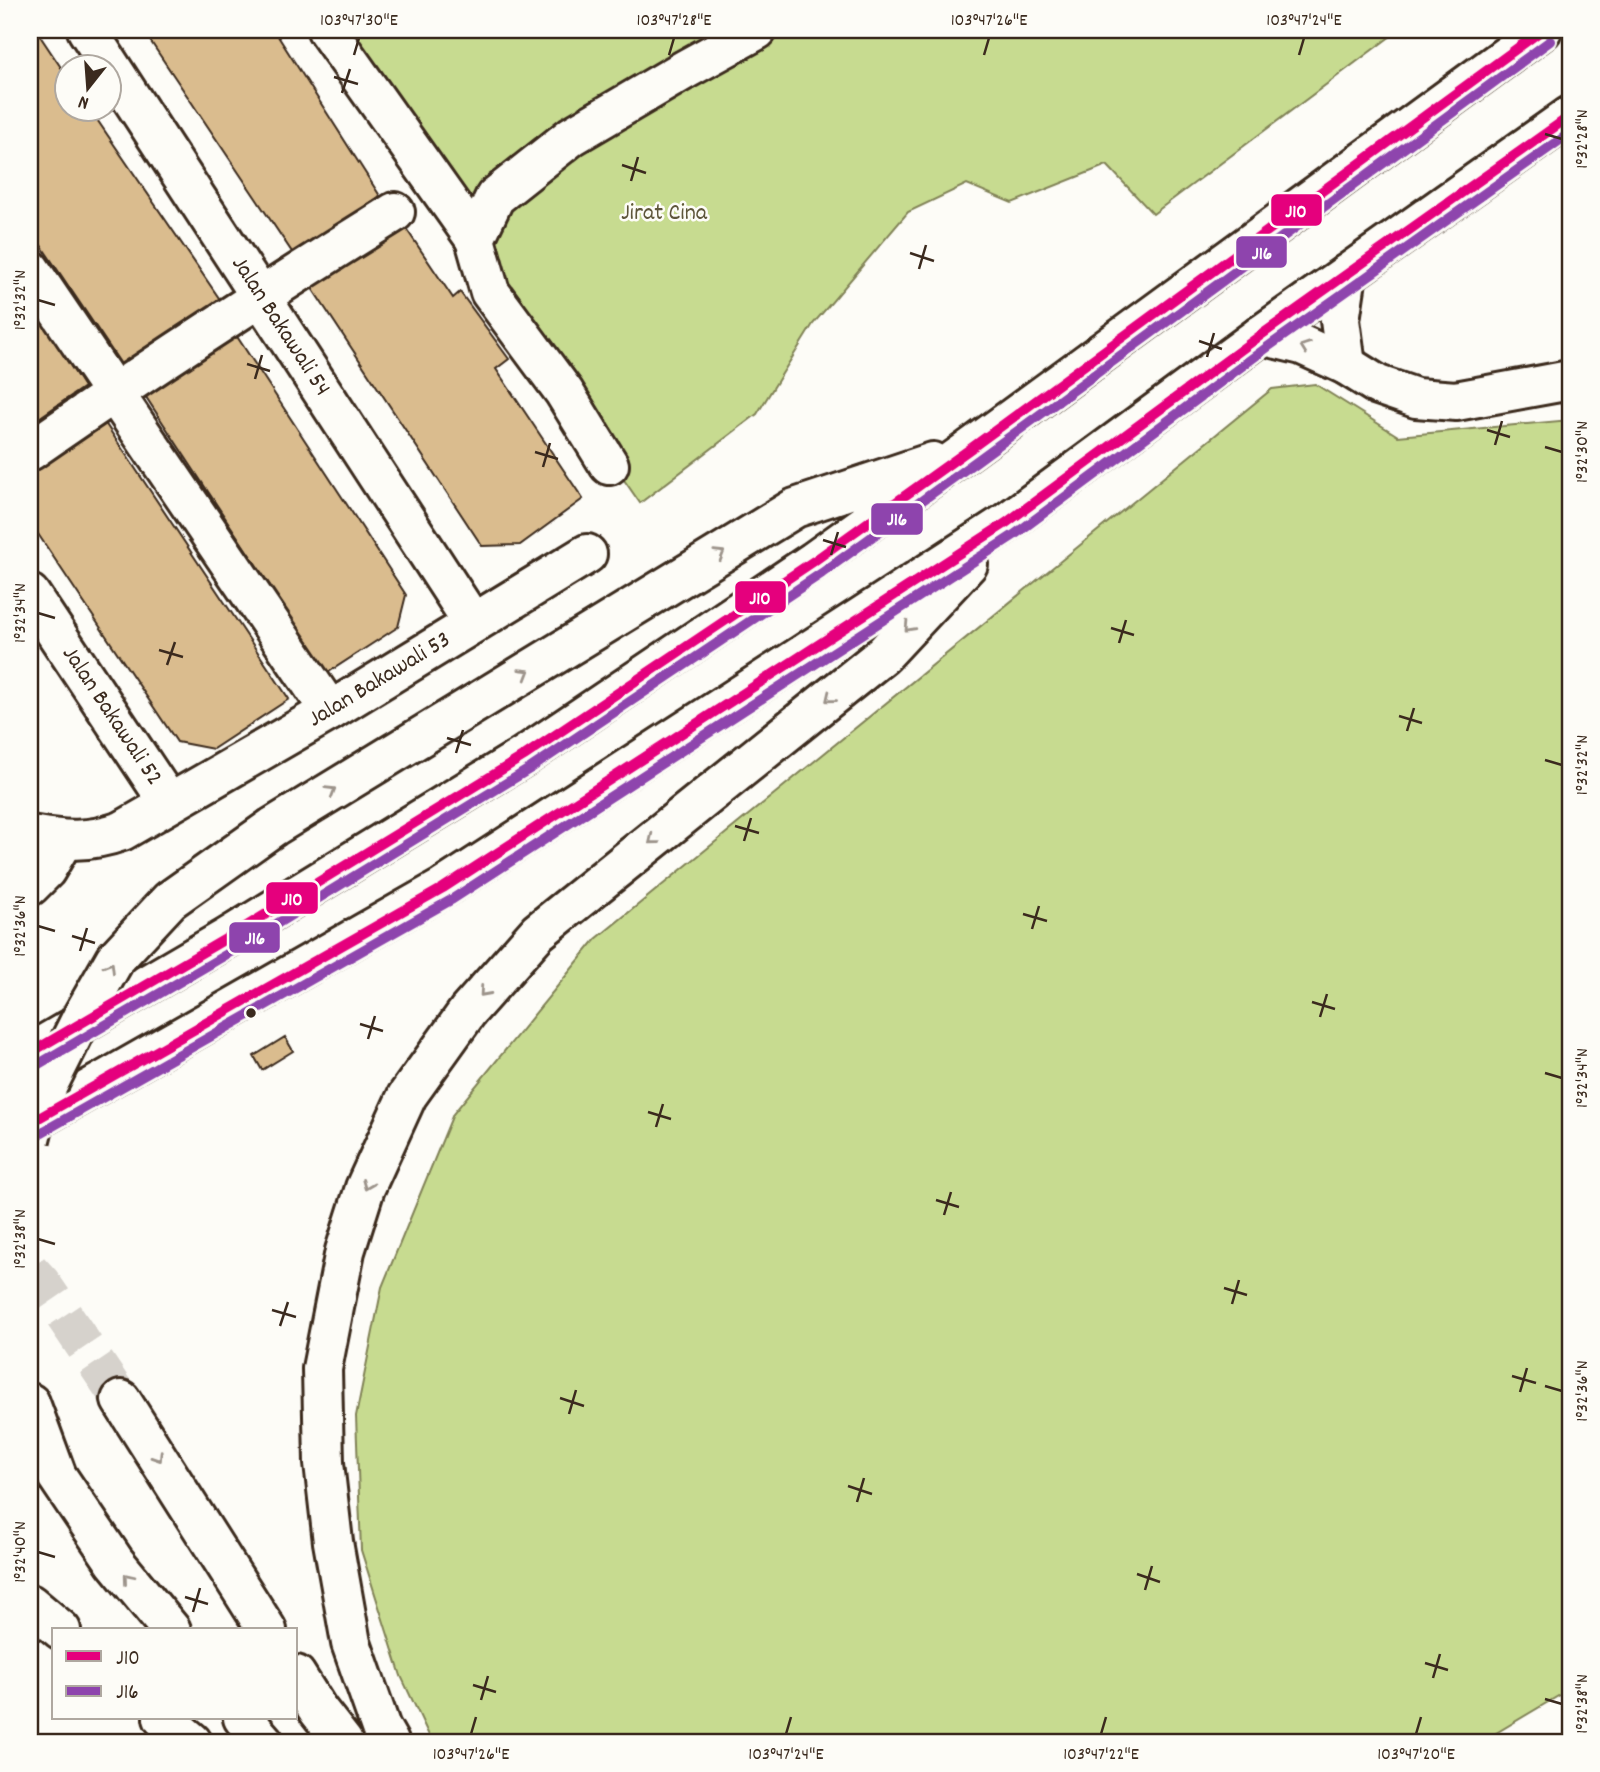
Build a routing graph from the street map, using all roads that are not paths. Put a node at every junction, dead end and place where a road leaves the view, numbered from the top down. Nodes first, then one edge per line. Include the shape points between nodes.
1 (87, 30) edge
2 (327, 30) edge
3 (757, 30) edge
4 (1527, 30) edge
5 (1542, 30) edge
6 (1443, 103) junction
7 (1570, 116) edge
8 (395, 212) dead end
9 (475, 239) junction
10 (30, 269) edge
11 (1347, 274) junction
12 (260, 296) junction
13 (1261, 335) junction
14 (1346, 365) junction
15 (1570, 380) edge
16 (114, 393) junction
17 (970, 449) junction
18 (30, 451) edge
19 (609, 464) dead end
20 (1006, 523) junction
21 (587, 554) dead end
22 (30, 594) edge
23 (473, 623) junction
24 (330, 710) junction
25 (169, 803) junction
26 (46, 838) edge
27 (30, 887) edge
28 (30, 1053) edge
29 (30, 1124) edge
30 (30, 1139) edge
31 (121, 1400) tunnel mouth
32 (30, 1403) edge
33 (30, 1604) edge
34 (59, 1628) edge
35 (169, 1628) edge
36 (266, 1628) edge
37 (298, 1678) edge
38 (165, 1720) edge
39 (245, 1720) edge
40 (192, 1742) edge
41 (264, 1742) edge
42 (343, 1742) edge
43 (389, 1742) edge

1 - 12 main road, Jalan Bakawali 54
2 - 9 main road
3 - 9 main road via 572,136 495,197
4 - 6 main road
5 - 6 main road
6 - 17 main road
7 - 11 main road
8 - 12 main road
9 - 19 main road via 490,292 564,392
10 - 16 main road
11 - 13 main road
11 - 14 main road via 1340,320
12 - 16 main road
12 - 23 main road, Jalan Bakawali 54
14 -> 13 main road via 1302,345
13 - 20 main road
14 - 15 main road via 1378,385 1416,398 1456,401
16 - 18 main road
16 - 24 main road
17 - 28 main road via 814,561 524,756
30 -> 17 main road, bridge via 39,1103 115,959 170,900 273,827 795,509
20 - 29 main road via 443,888
20 -> 43 main road via 883,655 538,932 468,1011 407,1096 365,1188 345,1251 322,1369 324,1463 351,1643
21 - 23 main road, Jalan Bakawali 53
22 - 25 main road, Jalan Bakawali 52
23 - 24 main road, Jalan Bakawali 53
24 - 25 main road, Jalan Bakawali 53
25 - 26 main road, Jalan Bakawali 53 via 108,836 78,841
26 - 27 main road via 46,870
31 -> 36 main road
35 -> 32 main road via 115,1562 57,1476
33 - 34 main road
37 - 42 main road
38 - 40 main road
39 - 41 main road

